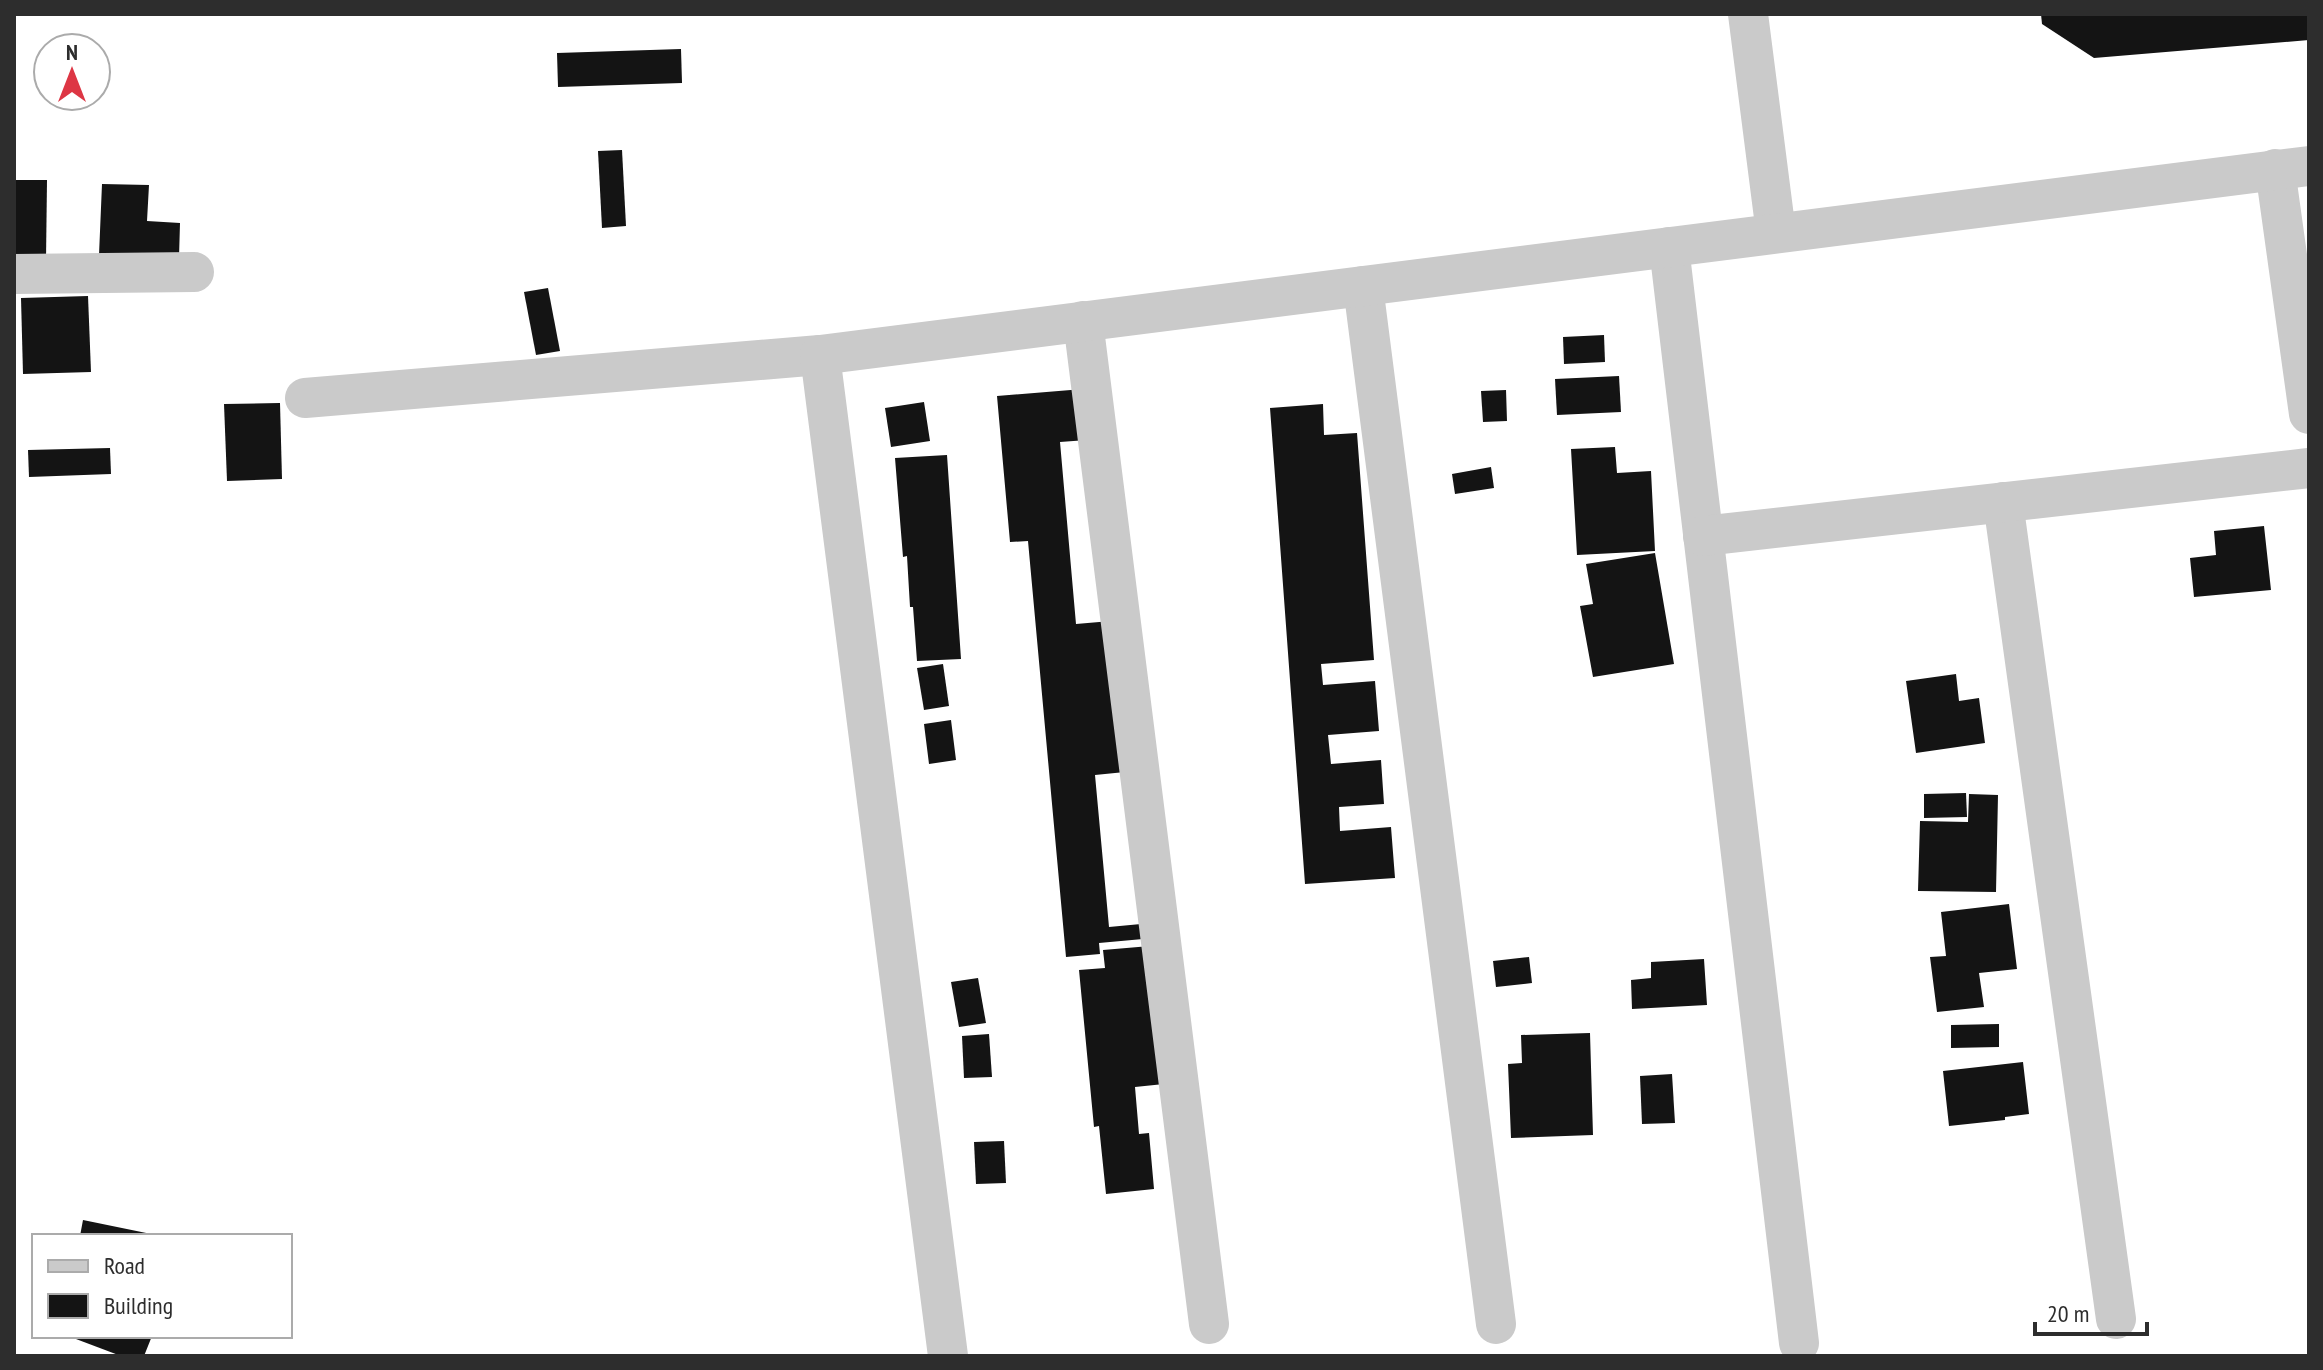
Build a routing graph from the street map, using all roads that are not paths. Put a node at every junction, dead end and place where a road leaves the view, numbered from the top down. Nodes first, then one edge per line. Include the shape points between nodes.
1 (1748, 14) edge
2 (2292, 168) edge
3 (1776, 233) junction
4 (1669, 247) junction
5 (194, 272) dead end
6 (14, 274) edge
7 (1363, 286) junction
8 (1083, 321) junction
9 (820, 355) junction
10 (305, 398) dead end
11 (2309, 414) edge
12 (2309, 468) edge
13 (2003, 502) junction
14 (1703, 536) junction
15 (2116, 1319) dead end
16 (1209, 1324) dead end
17 (1496, 1324) dead end
18 (1799, 1343) dead end
19 (948, 1356) edge

1 - 3 street
2 - 3 street
2 - 11 street
3 - 4 street
4 - 7 street
4 - 14 street
5 - 6 street
7 - 8 street
7 - 17 street
8 - 9 street
8 - 16 street
9 - 10 street
9 - 19 street
12 - 13 street
13 - 14 street
13 - 15 street
14 - 18 street

